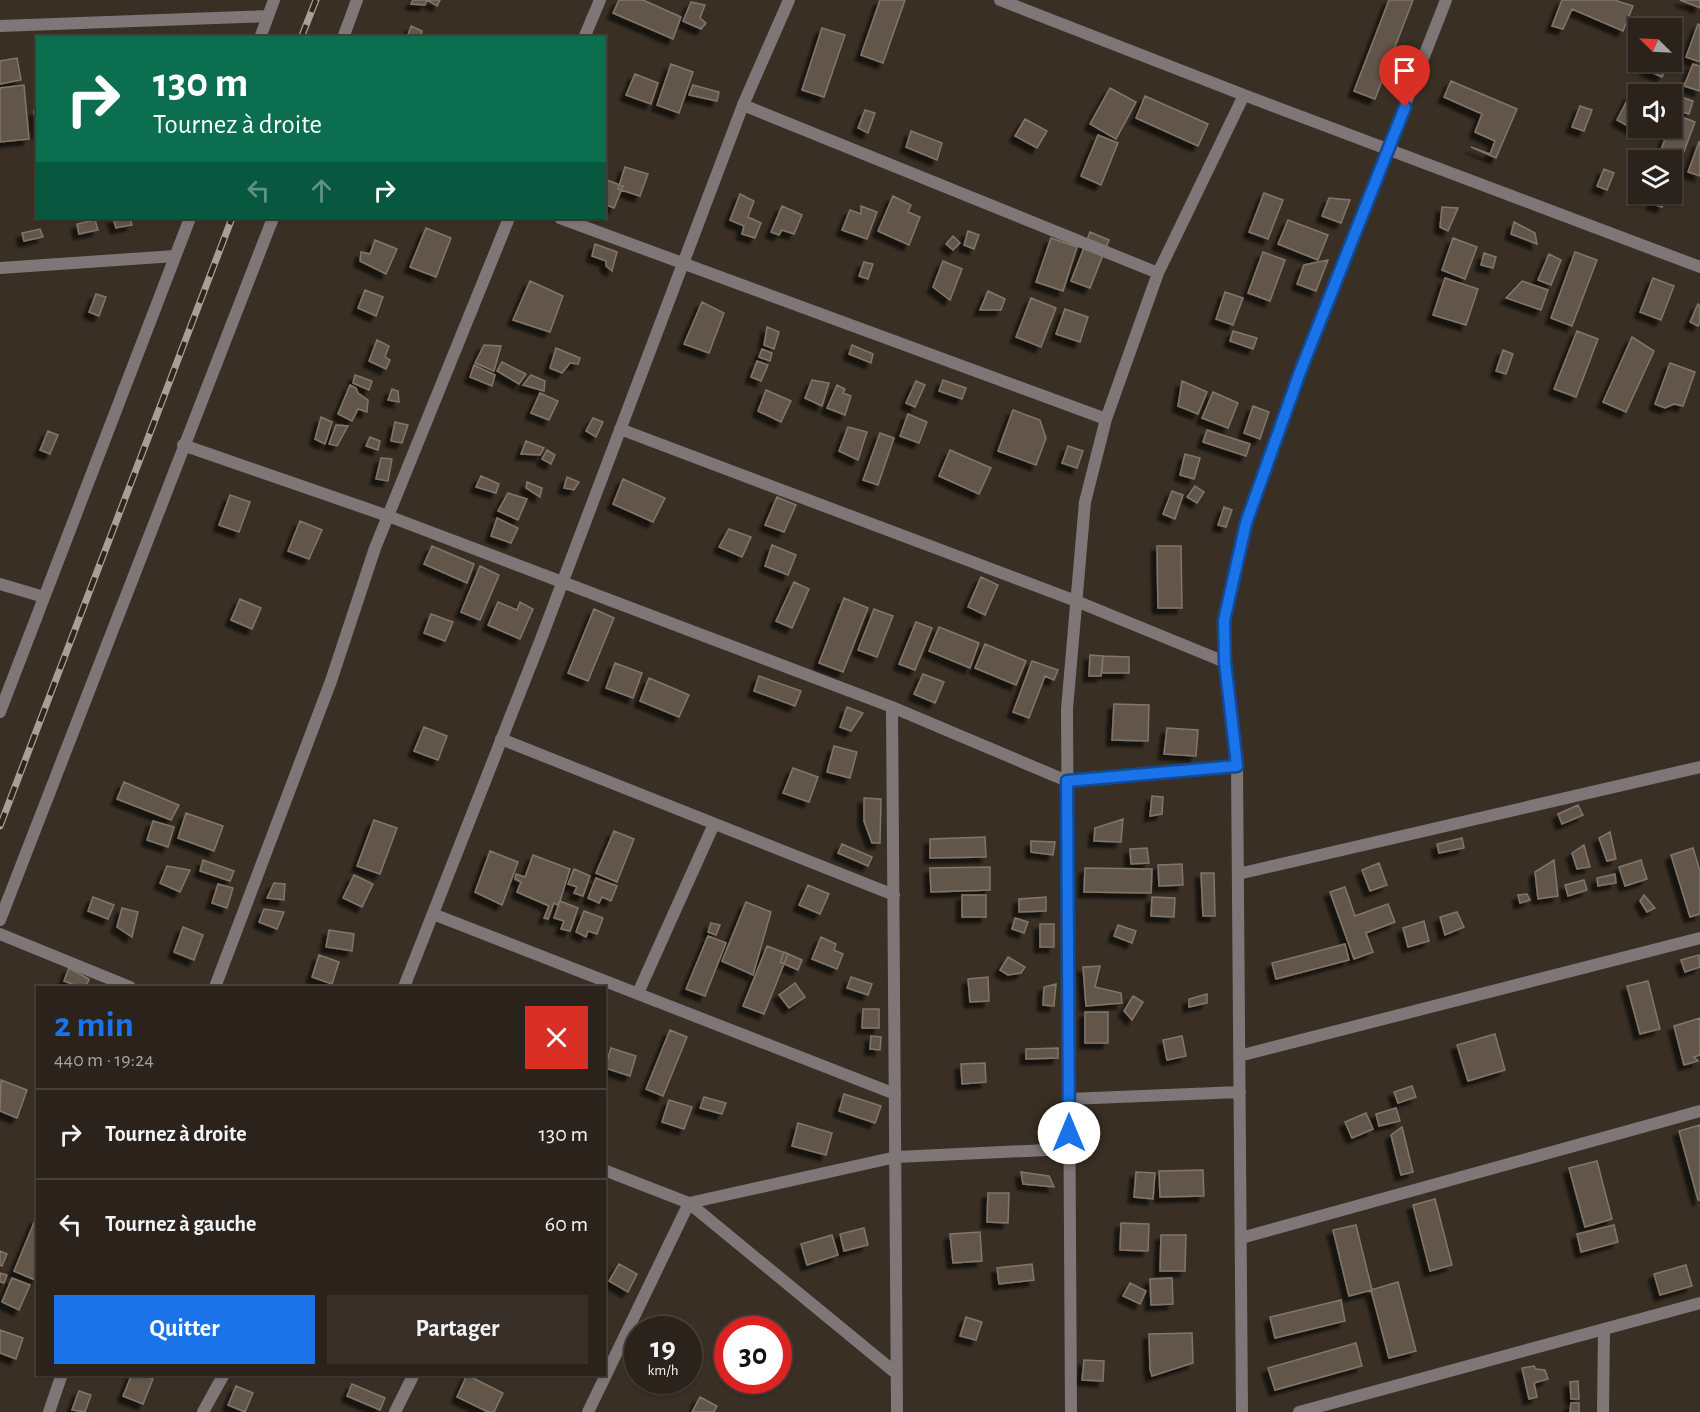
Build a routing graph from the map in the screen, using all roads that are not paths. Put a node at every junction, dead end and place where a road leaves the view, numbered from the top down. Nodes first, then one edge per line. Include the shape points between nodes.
1 (274, 0) edge
2 (357, 0) edge
3 (600, 0) edge
4 (789, 0) edge
5 (1000, 0) edge
6 (1446, 0) edge
7 (268, 15) junction
8 (0, 26) edge
9 (261, 36) edge
10 (344, 36) edge
11 (585, 36) edge
12 (1245, 95) junction
13 (743, 105) junction
14 (1389, 149) junction
15 (190, 219) edge
16 (273, 219) edge
17 (508, 219) edge
18 (563, 219) edge
19 (175, 256) junction
20 (683, 262) junction
21 (1700, 267) edge
22 (0, 268) edge
23 (1158, 273) junction
24 (1106, 419) junction
25 (620, 429) junction
26 (183, 445) junction
27 (388, 516) junction
28 (562, 583) junction
29 (0, 584) edge
30 (44, 597) junction
31 (1076, 601) junction
32 (1225, 662) junction
33 (892, 707) junction
34 (0, 712) edge
35 (501, 739) junction
36 (1237, 766) junction
37 (1700, 767) edge
38 (1067, 781) junction
39 (714, 824) junction
40 (1238, 874) junction
41 (894, 896) junction
42 (433, 914) junction
43 (0, 920) edge
44 (0, 934) edge
45 (1700, 938) edge
46 (594, 982) edge
47 (128, 986) edge
48 (215, 986) edge
49 (404, 986) edge
50 (638, 993) junction
51 (1239, 1056) junction
52 (1240, 1092) junction
53 (895, 1094) junction
54 (1069, 1100) junction
55 (1700, 1111) edge
56 (1069, 1149) junction
57 (896, 1156) junction
58 (606, 1171) edge
59 (689, 1203) junction
60 (1241, 1238) junction
61 (1700, 1303) edge
62 (1604, 1329) junction
63 (897, 1374) junction
64 (606, 1375) edge
65 (61, 1376) edge
66 (223, 1376) edge
67 (411, 1376) edge
68 (605, 1376) edge
69 (49, 1412) edge
70 (203, 1412) edge
71 (395, 1412) edge
72 (588, 1412) edge
73 (897, 1412) edge
74 (1071, 1412) edge
75 (1242, 1412) edge
76 (1299, 1412) edge
77 (1603, 1412) edge

1 - 7 street
2 - 10 street
3 - 11 street
4 - 13 street
5 - 12 street
6 - 14 street
7 - 8 street
7 - 9 street
12 - 14 street
12 - 23 street
13 - 20 street
13 - 23 street
14 - 21 street
14 - 32 street via 1300,372 1246,523 1224,621
15 - 19 street
16 - 26 street
17 - 27 street
18 - 20 street
19 - 22 street
19 - 30 street
20 - 24 street
20 - 25 street
23 - 24 street
24 - 31 street via 1084,502
25 - 28 street
25 - 31 street
26 - 27 street
26 - 43 street
27 - 28 street
27 - 48 street via 331,681
28 - 33 street
28 - 35 street
29 - 30 street
30 - 34 street
31 - 32 street
31 - 38 street via 1067,709
32 - 36 street
33 - 38 street
33 - 41 street
35 - 39 street
35 - 42 street
36 - 38 street
36 - 40 street
37 - 40 street
38 - 54 street
39 - 41 street
39 - 50 street
40 - 51 street
41 - 53 street
42 - 46 street
42 - 49 street
44 - 47 street
45 - 51 street
46 - 50 street
50 - 53 street
51 - 52 street
52 - 54 street
52 - 60 street
53 - 57 street
54 - 56 street
55 - 60 street
56 - 57 street
56 - 74 street
57 - 59 street
57 - 63 street
58 - 59 street
59 - 63 street
59 - 64 street
60 - 75 street
61 - 62 street
62 - 76 street
62 - 77 street
63 - 73 street
65 - 69 street
66 - 70 street
67 - 71 street
68 - 72 street

